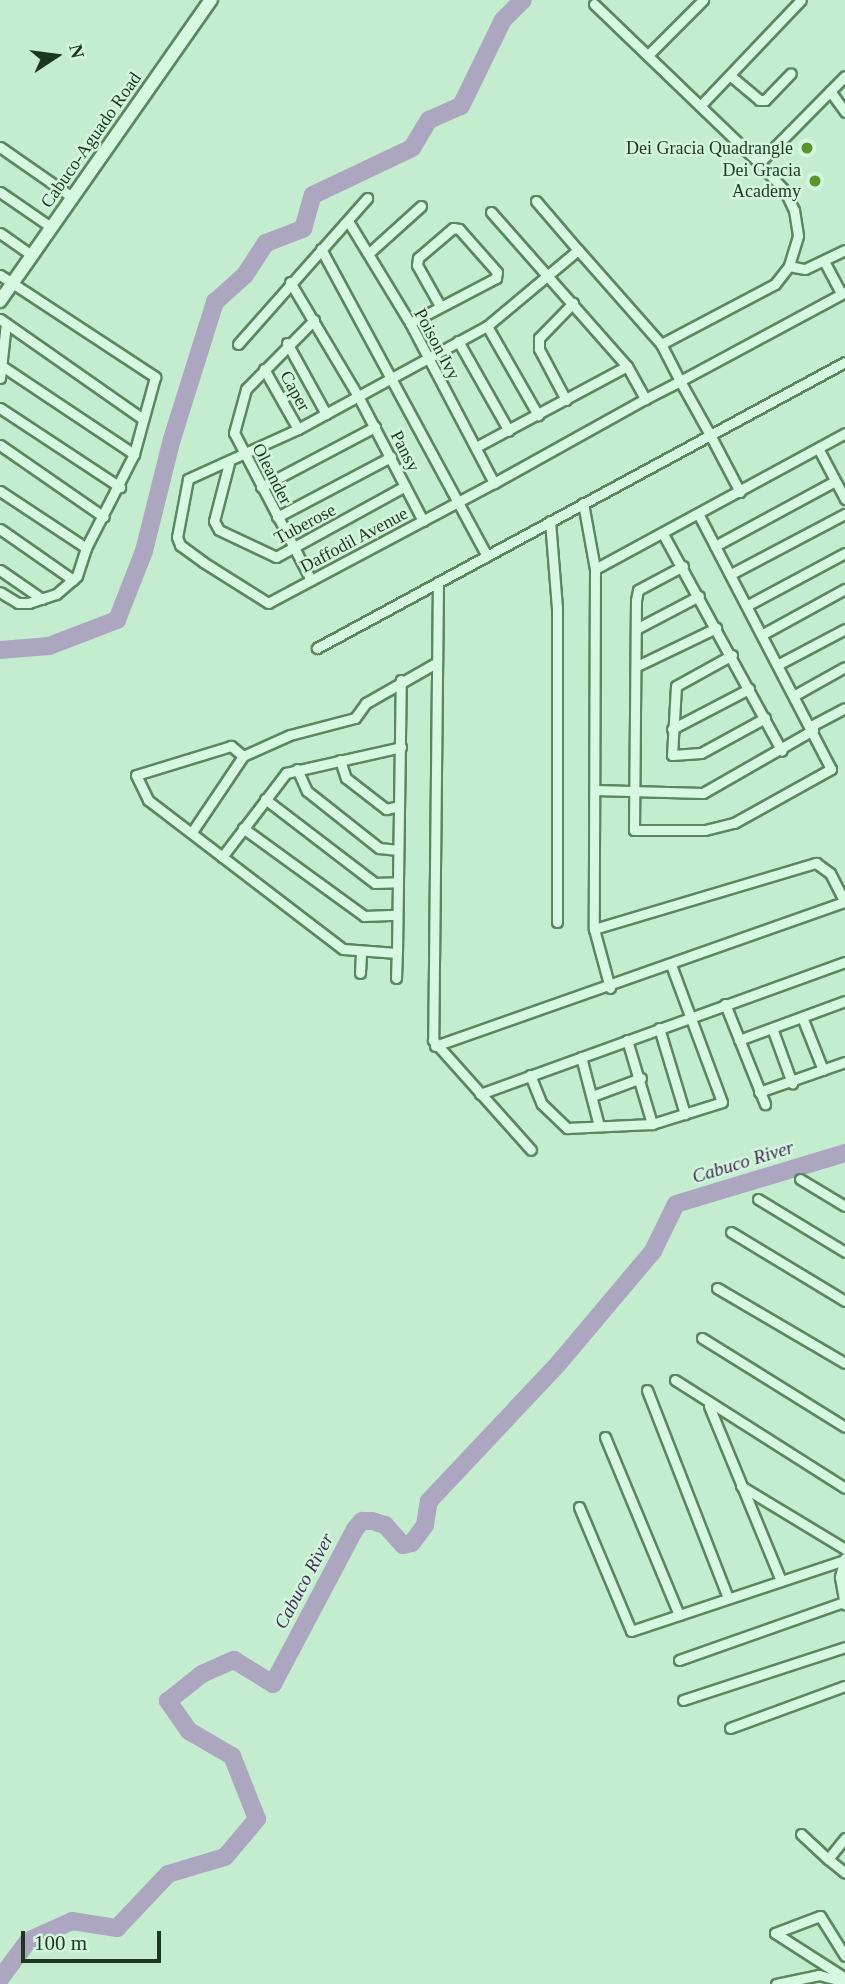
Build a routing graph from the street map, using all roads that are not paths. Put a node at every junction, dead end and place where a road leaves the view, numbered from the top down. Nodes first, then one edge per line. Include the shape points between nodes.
1 (211, 0) edge
2 (703, 0) edge
3 (801, 0) edge
4 (594, 4) dead end
5 (648, 55) junction
6 (791, 73) dead end
7 (845, 76) edge
8 (732, 77) junction
9 (830, 91) junction
10 (700, 106) junction
11 (845, 112) edge
12 (0, 148) edge
13 (759, 163) junction
14 (0, 192) edge
15 (72, 197) junction
16 (367, 198) dead end
17 (536, 201) dead end
18 (421, 206) dead end
19 (491, 212) dead end
20 (348, 221) junction
21 (51, 227) junction
22 (0, 233) edge
23 (321, 249) junction
24 (578, 250) junction
25 (845, 250) edge
26 (369, 253) junction
27 (32, 255) junction
28 (824, 261) junction
29 (789, 266) junction
30 (0, 275) edge
31 (549, 275) junction
32 (290, 282) junction
33 (12, 284) junction
34 (843, 292) edge
35 (0, 302) edge
36 (573, 303) junction
37 (440, 306) junction
38 (314, 320) junction
39 (3, 321) edge
40 (410, 323) junction
41 (487, 326) junction
42 (458, 341) junction
43 (287, 343) junction
44 (238, 344) dead end
45 (661, 344) junction
46 (426, 358) junction
47 (845, 362) edge
48 (2, 366) junction
49 (627, 366) junction
50 (264, 369) junction
51 (392, 376) junction
52 (0, 378) edge
53 (680, 381) junction
54 (358, 396) junction
55 (645, 399) junction
56 (566, 400) junction
57 (0, 408) edge
58 (326, 414) junction
59 (538, 415) junction
60 (143, 419) junction
61 (375, 427) junction
62 (298, 429) junction
63 (509, 431) junction
64 (709, 433) junction
65 (845, 433) edge
66 (0, 445) edge
67 (476, 447) junction
68 (818, 448) junction
69 (134, 454) junction
70 (245, 456) junction
71 (391, 457) junction
72 (229, 463) junction
73 (835, 481) junction
74 (494, 483) junction
75 (405, 486) junction
76 (120, 487) junction
77 (261, 487) junction
78 (0, 491) edge
79 (740, 492) junction
80 (845, 499) edge
81 (459, 501) junction
82 (583, 503) junction
83 (698, 514) junction
84 (845, 514) edge
85 (104, 517) junction
86 (277, 517) junction
87 (423, 520) junction
88 (550, 521) junction
89 (0, 529) edge
90 (663, 534) junction
91 (715, 546) junction
92 (86, 548) junction
93 (294, 549) junction
94 (845, 553) edge
95 (487, 556) junction
96 (683, 566) junction
97 (595, 569) junction
98 (0, 570) edge
99 (731, 575) junction
100 (73, 580) junction
101 (311, 580) junction
102 (438, 582) junction
103 (845, 589) edge
104 (0, 592) edge
105 (699, 596) junction
106 (42, 599) junction
107 (748, 605) junction
108 (716, 628) junction
109 (636, 629) junction
110 (845, 629) edge
111 (763, 634) junction
112 (317, 648) dead end
113 (732, 656) junction
114 (434, 664) junction
115 (779, 664) junction
116 (637, 666) junction
117 (845, 667) edge
118 (401, 680) junction
119 (750, 689) junction
120 (795, 695) junction
121 (845, 708) edge
122 (765, 718) junction
123 (812, 728) junction
124 (672, 729) junction
125 (401, 747) junction
126 (782, 751) junction
127 (243, 756) junction
128 (340, 760) junction
129 (297, 769) junction
130 (595, 790) junction
131 (637, 791) junction
132 (265, 799) junction
133 (399, 806) junction
134 (243, 828) junction
135 (192, 832) junction
136 (398, 850) junction
137 (222, 857) junction
138 (398, 882) junction
139 (845, 902) edge
140 (397, 915) junction
141 (557, 922) dead end
142 (594, 929) junction
143 (361, 952) junction
144 (397, 953) junction
145 (845, 962) edge
146 (671, 965) junction
147 (360, 973) dead end
148 (396, 978) dead end
149 (610, 988) junction
150 (845, 1001) edge
151 (725, 1004) junction
152 (690, 1016) junction
153 (802, 1017) junction
154 (659, 1028) junction
155 (772, 1028) junction
156 (627, 1040) junction
157 (739, 1040) junction
158 (435, 1046) junction
159 (581, 1057) junction
160 (845, 1062) edge
161 (823, 1070) junction
162 (530, 1075) junction
163 (641, 1078) junction
164 (792, 1083) junction
165 (759, 1092) junction
166 (480, 1094) junction
167 (595, 1095) junction
168 (765, 1104) dead end
169 (685, 1114) junction
170 (652, 1124) junction
171 (599, 1126) junction
172 (531, 1150) dead end
173 (800, 1179) dead end
174 (758, 1199) dead end
175 (845, 1206) edge
176 (731, 1232) dead end
177 (845, 1252) edge
178 (717, 1287) dead end
179 (845, 1301) edge
180 (702, 1338) dead end
181 (845, 1363) edge
182 (675, 1380) dead end
183 (647, 1390) dead end
184 (709, 1406) junction
185 (845, 1427) edge
186 (605, 1437) dead end
187 (741, 1486) junction
188 (845, 1488) edge
189 (579, 1507) dead end
190 (845, 1549) edge
191 (845, 1559) edge
192 (781, 1581) junction
193 (728, 1598) junction
194 (845, 1604) edge
195 (679, 1615) junction
196 (845, 1647) edge
197 (679, 1660) dead end
198 (845, 1686) edge
199 (683, 1700) dead end
200 (730, 1728) dead end
201 (801, 1834) dead end
202 (845, 1838) edge
203 (828, 1859) junction
204 (845, 1873) edge
205 (845, 1956) edge
206 (845, 1980) edge
207 (776, 1984) edge

1 - 15 street, Cabuco-Aguado Road
2 - 5 street
3 - 8 street
4 - 5 street
5 - 10 street
6 - 8 street via 765,100 758,100
7 - 9 street
8 - 10 street
9 - 11 street
9 - 13 street
10 - 13 street
12 - 15 street
13 - 29 street via 785,191 794,211 798,236
14 - 21 street
15 - 21 street, Cabuco-Aguado Road
16 - 20 street
17 - 24 street
18 - 26 street
19 - 31 street
20 - 23 street
20 - 26 street, Poison Ivy
21 - 27 street, Cabuco-Aguado Road
22 - 27 street
23 - 32 street
23 - 51 street
24 - 31 street
24 - 45 street
25 - 28 street
26 - 40 street, Poison Ivy
27 - 33 street, Cabuco-Aguado Road
28 - 29 street via 805,269
28 - 34 street
29 - 45 street via 775,284
30 - 33 street
31 - 36 street
31 - 41 street
32 - 38 street, Pansy
32 - 44 street
33 - 35 street, Cabuco-Aguado Road
33 - 60 street via 155,377
34 - 53 street, Daffodil Avenue
36 - 49 street
36 - 56 street via 539,338 539,349
37 - 37 street via 496,278 496,272 459,229 453,228 418,258 416,265
37 - 40 street
38 - 43 street, Oleander
38 - 54 street, Pansy
39 - 48 street
39 - 60 street
40 - 46 street, Poison Ivy
41 - 42 street
41 - 59 street
42 - 46 street
42 - 63 street
43 - 50 street, Oleander
43 - 58 street
45 - 53 street
46 - 51 street
46 - 67 street, Poison Ivy
47 - 64 street
48 - 52 street
48 - 69 street
49 - 55 street
49 - 56 street
50 - 62 street, Caper
50 - 70 street, Oleander via 246,389 234,433
51 - 54 street
51 - 81 street
53 - 55 street, Daffodil Avenue
53 - 64 street
54 - 58 street
54 - 61 street, Pansy
55 - 74 street, Daffodil Avenue
56 - 59 street
57 - 76 street
58 - 62 street
59 - 63 street
60 - 69 street
61 - 71 street, Pansy
61 - 77 street
62 - 70 street
63 - 67 street
64 - 79 street
64 - 82 street
65 - 68 street
66 - 85 street
67 - 74 street, Poison Ivy
68 - 73 street
68 - 79 street
69 - 76 street
70 - 72 street
70 - 77 street, Oleander
71 - 75 street, Pansy
71 - 86 street
72 - 93 street, Tuberose via 214,521 219,530 276,557
72 - 101 street, Daffodil Avenue via 188,479 177,529 180,545 268,603
73 - 80 street
73 - 91 street
74 - 81 street, Daffodil Avenue
75 - 87 street, Pansy
75 - 93 street, Tuberose
76 - 85 street
77 - 86 street, Oleander
78 - 92 street
79 - 83 street
81 - 87 street, Daffodil Avenue
81 - 95 street
82 - 88 street
82 - 97 street
83 - 90 street
83 - 91 street
84 - 99 street
85 - 92 street
86 - 93 street, Oleander
87 - 101 street, Daffodil Avenue
88 - 95 street
88 - 141 street via 557,608
89 - 100 street
90 - 96 street
90 - 97 street
91 - 99 street
92 - 100 street
93 - 101 street, Oleander
94 - 107 street
95 - 102 street
96 - 105 street
96 - 109 street via 638,590
97 - 130 street
98 - 106 street
99 - 107 street
100 - 106 street
102 - 112 street
102 - 114 street
103 - 111 street
104 - 106 street via 18,603
105 - 108 street
105 - 109 street
107 - 111 street
108 - 113 street
108 - 116 street
109 - 116 street
110 - 115 street
111 - 115 street
113 - 119 street
113 - 124 street via 676,686
114 - 118 street
114 - 158 street
115 - 120 street
116 - 131 street
117 - 120 street
118 - 125 street
118 - 127 street via 366,703 355,718 290,735
119 - 122 street
119 - 124 street
120 - 123 street
121 - 123 street
122 - 124 street via 701,753 672,755
122 - 126 street
123 - 126 street
123 - 131 street via 831,769 734,823 705,830 634,830
125 - 128 street
125 - 133 street
126 - 131 street via 703,793
127 - 135 street
127 - 135 street via 231,746 136,775 148,800
128 - 129 street
128 - 133 street via 346,778 386,809
129 - 132 street via 286,773
129 - 136 street via 307,791 379,848
130 - 131 street
130 - 142 street
132 - 134 street
132 - 138 street via 375,883
133 - 136 street
134 - 137 street
134 - 140 street via 364,916
135 - 137 street
136 - 138 street
137 - 143 street via 343,949
138 - 140 street
139 - 142 street via 830,873 816,863
139 - 146 street
140 - 144 street
142 - 149 street
143 - 144 street
143 - 147 street
144 - 148 street
145 - 151 street
146 - 149 street
146 - 152 street
149 - 158 street
150 - 153 street
151 - 152 street
151 - 157 street
152 - 154 street
152 - 169 street via 722,1102
153 - 155 street
153 - 161 street
154 - 156 street
154 - 169 street
155 - 157 street
155 - 164 street
156 - 159 street
156 - 163 street
157 - 165 street
158 - 166 street
159 - 162 street
159 - 167 street
160 - 161 street
161 - 164 street
162 - 166 street
162 - 171 street via 542,1104 567,1128
163 - 167 street
163 - 170 street
164 - 165 street
165 - 168 street
166 - 172 street
167 - 171 street
169 - 170 street
170 - 171 street
173 - 175 street
174 - 177 street
176 - 179 street
178 - 181 street
180 - 185 street
182 - 184 street
183 - 193 street
184 - 187 street
184 - 188 street
186 - 195 street
187 - 190 street
187 - 192 street
189 - 195 street via 631,1631
191 - 192 street
191 - 194 street via 840,1577
192 - 193 street
193 - 195 street
194 - 197 street
196 - 199 street
198 - 200 street
201 - 203 street
202 - 203 street
203 - 204 street
205 - 206 street via 820,1916 775,1934
206 - 207 street via 819,1975

